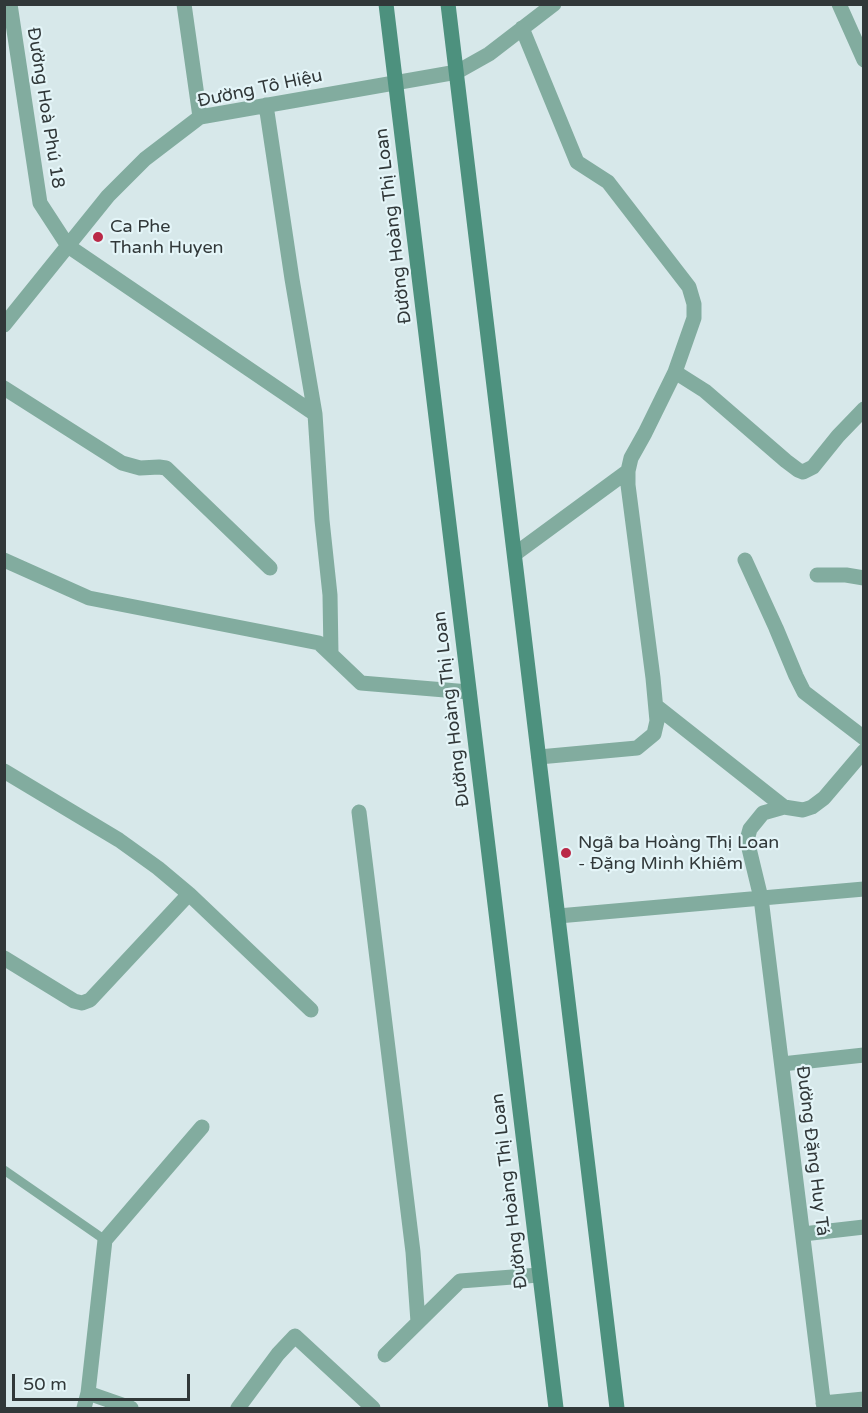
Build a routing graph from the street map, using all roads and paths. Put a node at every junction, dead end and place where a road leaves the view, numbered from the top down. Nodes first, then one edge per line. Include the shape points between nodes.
1 (10, 4) edge
2 (184, 4) edge
3 (386, 4) edge
4 (448, 4) edge
5 (554, 4) edge
6 (838, 4) edge
7 (522, 28) junction
8 (864, 60) edge
9 (457, 72) junction
10 (396, 82) junction
11 (266, 105) junction
12 (200, 117) junction
13 (68, 246) junction
14 (4, 325) edge
15 (675, 372) junction
16 (4, 388) edge
17 (864, 409) edge
18 (315, 414) junction
19 (628, 471) junction
20 (515, 554) junction
21 (4, 560) edge
22 (745, 560) dead end
23 (270, 568) dead end
24 (817, 575) dead end
25 (864, 578) edge
26 (331, 654) junction
27 (469, 692) junction
28 (656, 706) junction
29 (864, 738) edge
30 (864, 751) edge
31 (539, 757) junction
32 (4, 771) edge
33 (784, 807) junction
34 (359, 812) dead end
35 (864, 889) edge
36 (189, 894) junction
37 (761, 898) junction
38 (558, 916) junction
39 (4, 958) edge
40 (311, 1010) dead end
41 (864, 1055) edge
42 (782, 1064) junction
43 (202, 1127) dead end
44 (4, 1170) edge
45 (864, 1227) edge
46 (802, 1234) junction
47 (105, 1240) junction
48 (539, 1275) junction
49 (418, 1322) junction
50 (385, 1355) dead end
51 (88, 1393) junction
52 (864, 1400) edge
53 (824, 1406) edge
54 (84, 1408) edge
55 (131, 1408) edge
56 (238, 1408) edge
57 (373, 1408) edge
58 (556, 1408) edge
59 (617, 1408) edge

1 - 13 street, Đường Hoà Phú 18 via 40,203
2 - 12 street
3 - 10 main road, Đường Hoàng Thị Loan
4 - 9 main road
5 - 7 street, Đường Tô Hiệu
6 - 8 street
7 - 9 street, Đường Tô Hiệu via 489,54
7 - 15 street via 577,162 608,182 689,287 694,318
9 - 10 street, Đường Tô Hiệu
9 - 20 main road
10 - 11 street, Đường Tô Hiệu
10 - 27 main road, Đường Hoàng Thị Loan
11 - 12 street, Đường Tô Hiệu
11 - 18 street
12 - 13 street, Đường Tô Hiệu via 145,159 108,196
13 - 14 street, Đường Tô Hiệu
13 - 18 street
15 - 17 street via 705,390 803,472 813,467
15 - 19 street
16 - 23 street via 122,463 166,468
18 - 26 street
19 - 20 street
19 - 28 street
20 - 31 main road
21 - 26 street via 89,598 319,643
22 - 29 street via 804,692
24 - 25 street
26 - 27 street via 361,683
27 - 48 main road, Đường Hoàng Thị Loan
28 - 31 street via 654,734 638,748
28 - 33 street
30 - 33 street via 813,807
31 - 38 main road
32 - 36 street via 119,840
33 - 37 street, Đường Đặng Huy Tá via 763,813 750,829 747,840
34 - 49 street
35 - 37 street
36 - 39 street via 90,1000 82,1003
36 - 40 street
37 - 38 street
37 - 42 street, Đường Đặng Huy Tá
38 - 59 main road
41 - 42 street
42 - 46 street, Đường Đặng Huy Tá
43 - 47 street
44 - 47 lane
45 - 46 street
46 - 53 street, Đường Đặng Huy Tá
47 - 51 street
48 - 49 street via 460,1281
48 - 58 main road, Đường Hoàng Thị Loan
49 - 50 street
51 - 54 street
51 - 55 street
52 - 53 street
56 - 57 street via 295,1336

